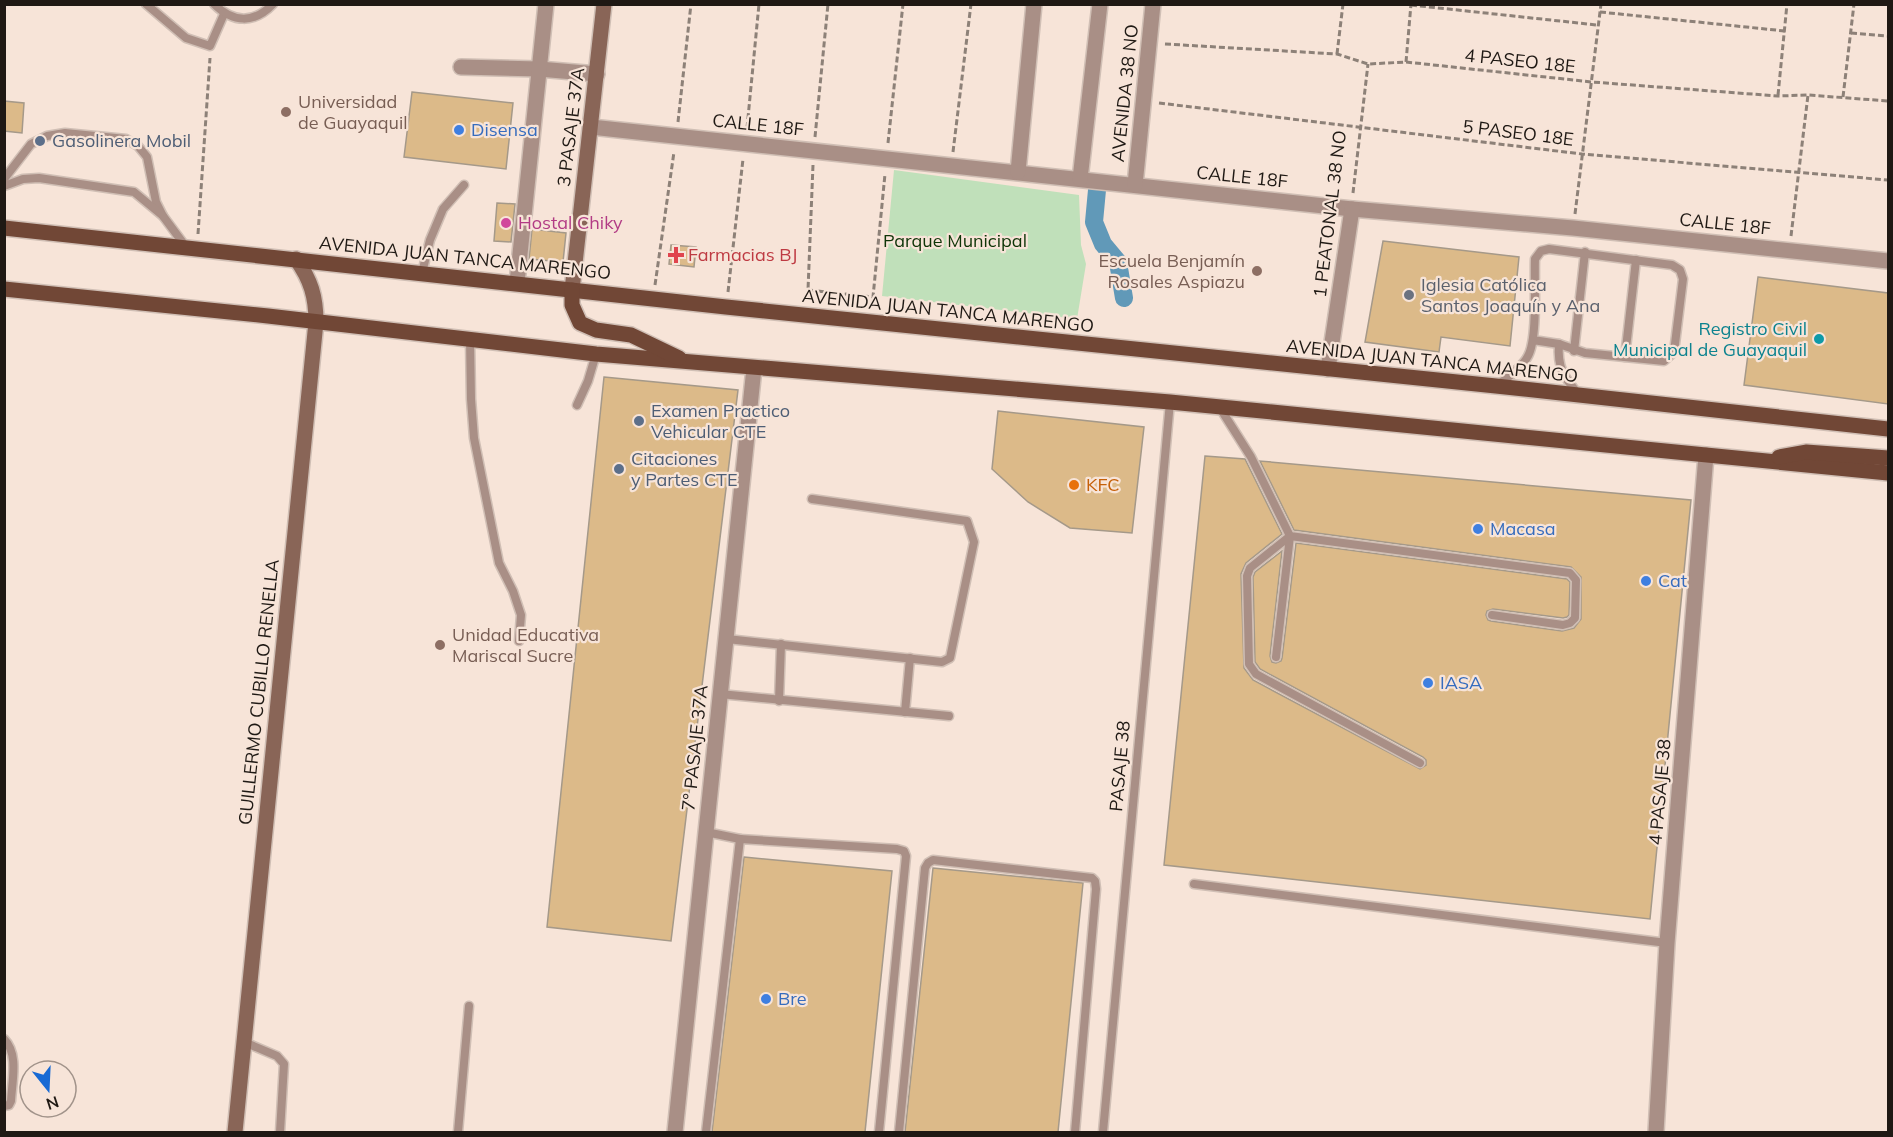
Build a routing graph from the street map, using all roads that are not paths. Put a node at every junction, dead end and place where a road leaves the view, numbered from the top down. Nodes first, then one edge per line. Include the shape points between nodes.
1 (146, 4) edge
2 (214, 4) edge
3 (273, 4) edge
4 (546, 4) edge
5 (604, 4) edge
6 (1034, 4) edge
7 (1100, 4) edge
8 (1153, 4) edge
9 (224, 14) junction
10 (461, 67) dead end
11 (539, 69) junction
12 (597, 74) junction
13 (591, 127) junction
14 (1018, 172) junction
15 (4, 178) edge
16 (1080, 179) junction
17 (464, 185) dead end
18 (1135, 185) junction
19 (4, 186) edge
20 (1352, 209) junction
21 (164, 216) junction
22 (4, 228) edge
23 (192, 248) junction
24 (1585, 252) junction
25 (296, 259) junction
26 (1636, 260) junction
27 (1888, 261) edge
28 (422, 273) junction
29 (517, 283) junction
30 (4, 288) edge
31 (572, 290) junction
32 (316, 322) junction
33 (470, 339) junction
34 (1533, 340) junction
35 (1559, 344) junction
36 (1574, 351) junction
37 (596, 354) junction
38 (1625, 357) junction
39 (687, 362) junction
40 (754, 368) junction
41 (1328, 369) junction
42 (1496, 386) junction
43 (1580, 396) junction
44 (1170, 402) junction
45 (577, 405) dead end
46 (1220, 407) junction
47 (1888, 429) edge
48 (1706, 455) junction
49 (1888, 458) edge
50 (1759, 460) junction
51 (1888, 473) edge
52 (812, 499) dead end
53 (1290, 536) junction
54 (1492, 615) dead end
55 (727, 639) junction
56 (519, 641) dead end
57 (782, 644) junction
58 (1276, 657) dead end
59 (910, 658) junction
60 (720, 694) junction
61 (779, 701) junction
62 (905, 712) junction
63 (949, 716) dead end
64 (1420, 763) dead end
65 (706, 832) junction
66 (740, 839) junction
67 (1194, 884) dead end
68 (1667, 943) junction
69 (469, 1006) dead end
70 (4, 1039) edge
71 (244, 1042) junction
72 (4, 1106) edge
73 (235, 1132) edge
74 (280, 1132) edge
75 (458, 1132) edge
76 (675, 1132) edge
77 (706, 1132) edge
78 (879, 1132) edge
79 (899, 1132) edge
80 (1075, 1132) edge
81 (1103, 1132) edge
82 (1656, 1132) edge

1 - 9 lane via 186,38 210,46
2 - 9 lane
3 - 9 lane via 252,18
4 - 11 street
5 - 12 street, 3 PASAJE 37A
6 - 14 street
7 - 16 street
8 - 18 street, AVENIDA 38 NO
10 - 11 street
11 - 12 street
11 - 29 street
12 - 13 street, 3 PASAJE 37A
13 - 14 street, CALLE 18F
13 - 31 street, 3 PASAJE 37A
14 - 16 street, CALLE 18F
15 - 21 lane via 32,144 47,136 65,133 126,139 147,157 156,202
16 - 18 street, CALLE 18F
17 - 28 lane via 443,209
18 - 20 street, CALLE 18F
19 - 21 lane via 39,178 127,190
20 - 27 street, CALLE 18F
20 - 41 street, 1 PEATONAL 38 NO
21 - 23 lane
22 - 23 main road, AVENIDA JUAN TANCA MARENGO
23 - 25 main road, AVENIDA JUAN TANCA MARENGO
24 - 26 lane
24 - 34 lane via 1549,249 1541,251 1535,259
24 - 36 lane
25 - 28 main road, AVENIDA JUAN TANCA MARENGO
25 - 32 street, GUILLERMO CUBILLO RENELLA via 313,288
26 - 38 lane
26 - 38 lane via 1672,264 1683,279 1674,352 1664,361
28 - 29 main road, AVENIDA JUAN TANCA MARENGO
29 - 31 main road, AVENIDA JUAN TANCA MARENGO
30 - 32 main road
31 - 39 main road via 572,305 580,323 596,330 631,335
31 - 41 main road, AVENIDA JUAN TANCA MARENGO
32 - 33 main road
32 - 71 street, GUILLERMO CUBILLO RENELLA
33 - 37 main road
33 - 56 lane via 474,438 499,562 521,615
34 - 35 lane
34 - 42 lane via 1529,356
35 - 36 lane
35 - 43 lane via 1563,376
36 - 38 lane
37 - 39 main road
37 - 45 lane
39 - 40 main road
40 - 44 main road
40 - 55 street, 7° PASAJE 37A
41 - 42 main road, AVENIDA JUAN TANCA MARENGO
42 - 43 main road, AVENIDA JUAN TANCA MARENGO
43 - 47 main road, AVENIDA JUAN TANCA MARENGO
44 - 46 main road
44 - 81 lane, PASAJE 38
46 - 48 main road
46 - 53 lane via 1251,457
48 - 50 main road
48 - 68 street, 4 PASAJE 38
49 - 50 main road via 1806,452
50 - 51 main road
52 - 59 lane via 967,521 974,542 950,657 942,662
53 - 54 lane via 1570,573 1576,580 1575,618 1563,625
53 - 58 lane
53 - 64 lane via 1250,568 1247,576 1249,664 1256,674
55 - 57 lane
55 - 60 street, 7° PASAJE 37A
57 - 59 lane
57 - 61 lane
59 - 62 lane
60 - 61 lane
60 - 65 street, 7° PASAJE 37A
61 - 62 lane
62 - 63 lane
65 - 66 lane
65 - 76 street, 7° PASAJE 37A
66 - 77 lane
66 - 78 lane via 904,851
67 - 68 lane
68 - 82 street, 4 PASAJE 38
69 - 75 lane
70 - 72 lane via 12,1049 14,1065 11,1101
71 - 73 street, GUILLERMO CUBILLO RENELLA
71 - 74 lane via 277,1056 284,1064
79 - 80 lane via 925,868 933,860 1095,881

